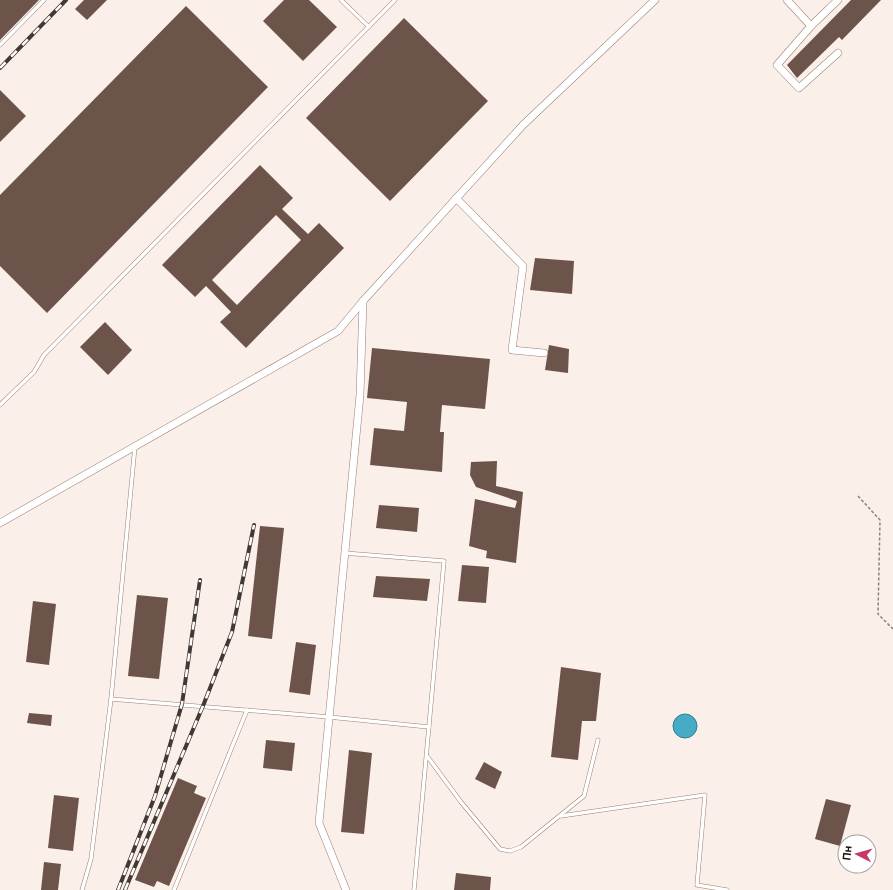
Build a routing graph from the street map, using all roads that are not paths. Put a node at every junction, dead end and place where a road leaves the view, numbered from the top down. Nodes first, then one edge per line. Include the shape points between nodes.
1 (44, 0) edge
2 (341, 0) edge
3 (395, 0) edge
4 (654, 0) edge
5 (787, 0) edge
6 (838, 0) edge
7 (811, 26) junction
8 (369, 27) junction
9 (0, 46) edge
10 (838, 53) dead end
11 (456, 198) junction
12 (362, 301) junction
13 (544, 353) dead end
14 (0, 405) edge
15 (135, 446) junction
16 (0, 523) edge
17 (344, 553) junction
18 (111, 699) junction
19 (247, 710) junction
20 (329, 716) junction
21 (429, 727) junction
22 (598, 740) dead end
23 (427, 756) junction
24 (560, 816) junction
25 (82, 890) edge
26 (174, 890) edge
27 (346, 890) edge
28 (414, 890) edge
29 (727, 890) edge

1 - 9 lane
2 - 8 lane
3 - 8 lane
4 - 11 street via 523,125
5 - 7 street
6 - 7 street
7 - 10 street via 777,65 799,88
8 - 14 lane via 44,355 34,372
11 - 12 street
11 - 13 street via 523,266 512,350
12 - 15 street via 338,331
12 - 17 street via 360,395
15 - 16 street
15 - 18 lane
17 - 20 street
17 - 21 lane via 444,561
18 - 19 lane
18 - 25 lane via 91,859
19 - 20 lane
19 - 26 lane
20 - 21 lane
20 - 27 street via 320,823
21 - 23 lane
22 - 24 lane via 584,796
23 - 24 lane via 500,850 510,851 521,847
23 - 28 lane
24 - 29 lane via 705,795 696,885

